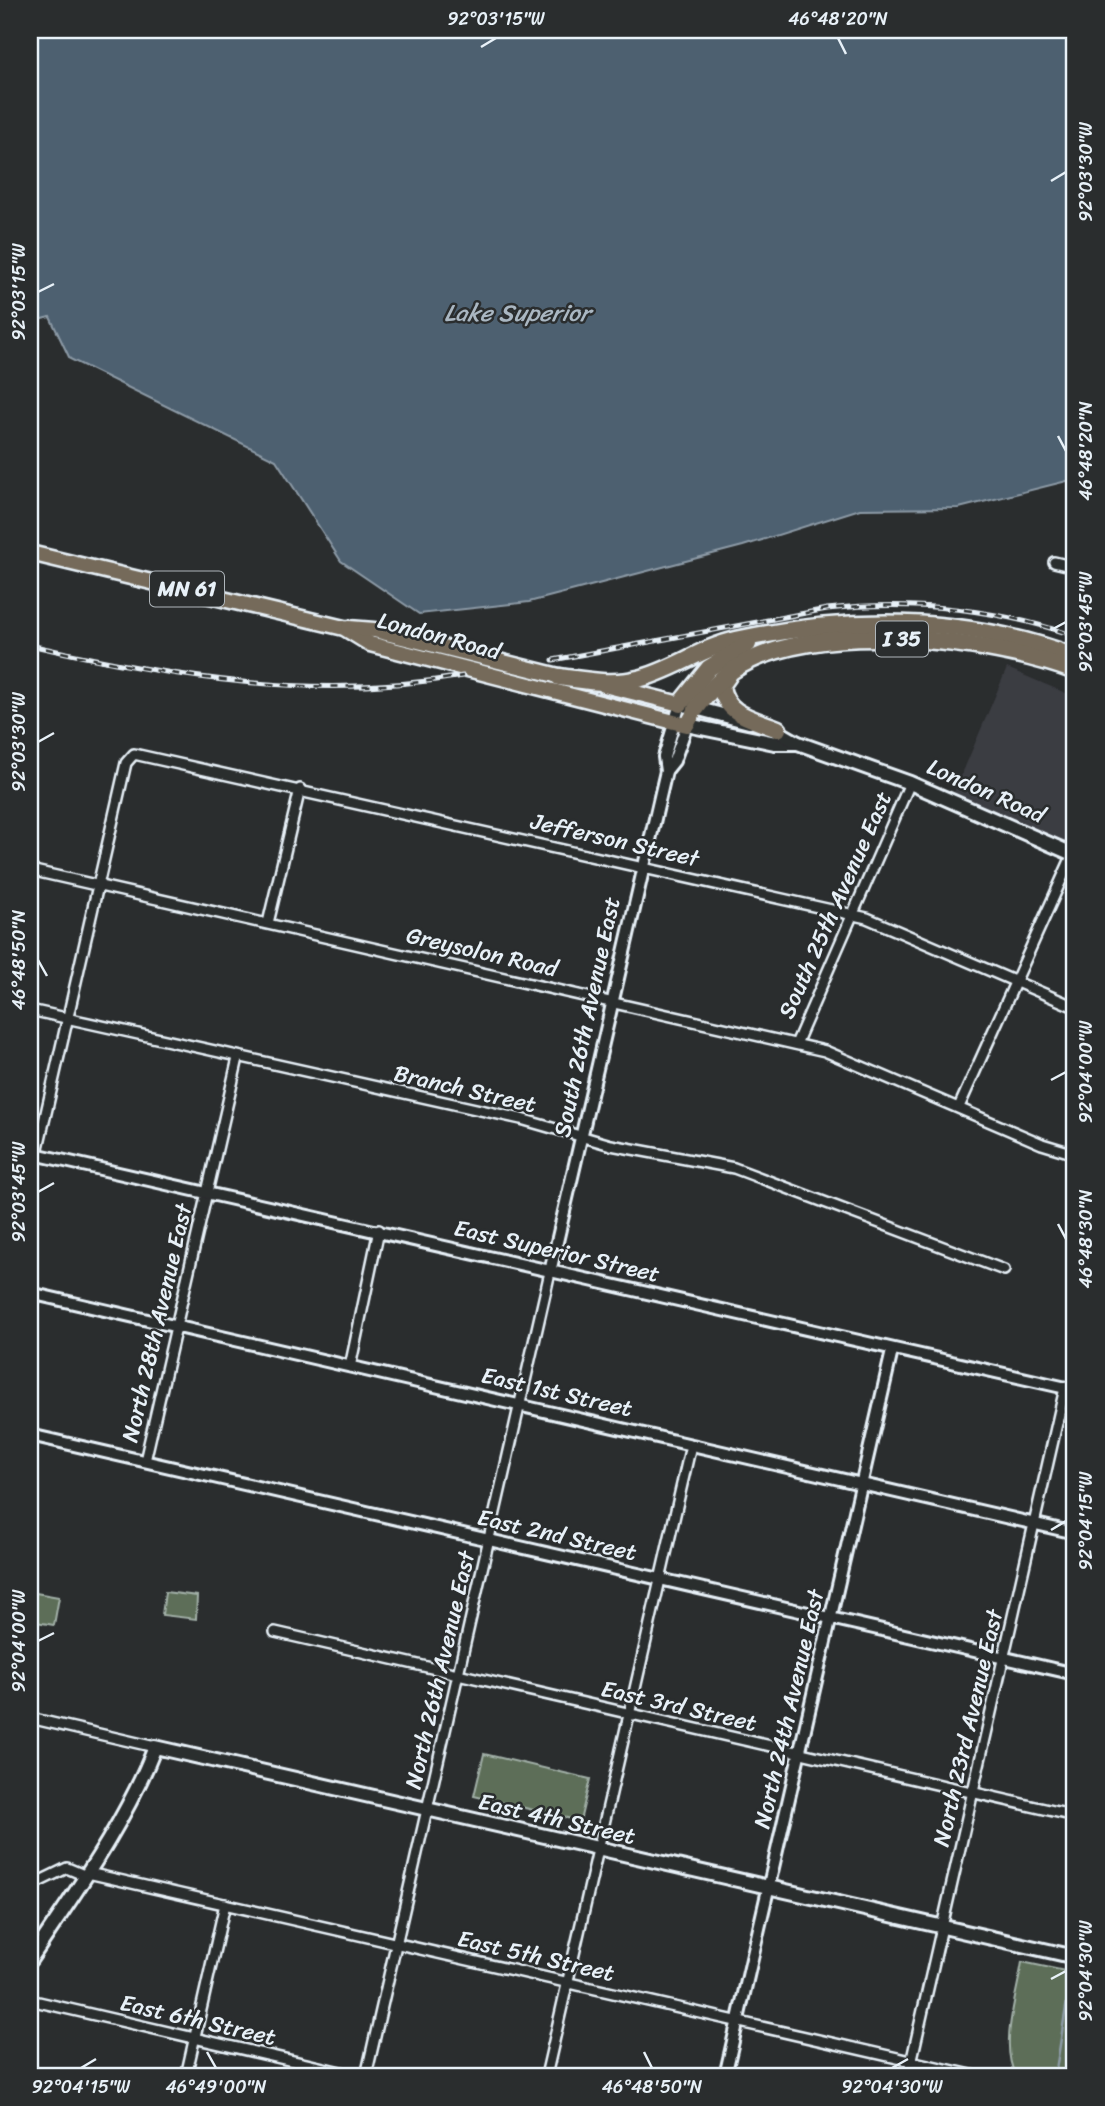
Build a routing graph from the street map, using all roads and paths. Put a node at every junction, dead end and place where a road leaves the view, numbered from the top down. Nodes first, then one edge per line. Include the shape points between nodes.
1 (30, 552) edge
2 (1054, 562) dead end
3 (1075, 567) edge
4 (344, 628) junction
5 (773, 635) junction
6 (1075, 657) edge
7 (732, 671) junction
8 (1075, 671) edge
9 (559, 677) junction
10 (688, 706) junction
11 (680, 723) junction
12 (778, 729) junction
13 (798, 743) junction
14 (910, 783) junction
15 (300, 789) junction
16 (1074, 855) edge
17 (642, 866) junction
18 (30, 870) edge
19 (97, 885) junction
20 (853, 915) junction
21 (268, 923) junction
22 (1016, 981) junction
23 (612, 1002) junction
24 (1075, 1007) edge
25 (30, 1010) edge
26 (68, 1019) junction
27 (796, 1044) junction
28 (238, 1058) junction
29 (959, 1107) junction
30 (583, 1138) junction
31 (33, 1154) edge
32 (1075, 1154) edge
33 (30, 1183) edge
34 (207, 1193) junction
35 (379, 1230) junction
36 (1004, 1270) dead end
37 (550, 1272) junction
38 (30, 1293) edge
39 (176, 1327) junction
40 (892, 1350) junction
41 (350, 1367) junction
42 (1070, 1389) edge
43 (520, 1406) junction
44 (30, 1435) edge
45 (691, 1445) junction
46 (145, 1461) junction
47 (863, 1484) junction
48 (1035, 1523) junction
49 (1075, 1533) edge
50 (489, 1541) junction
51 (660, 1580) junction
52 (831, 1618) junction
53 (275, 1632) dead end
54 (1004, 1657) junction
55 (1075, 1674) edge
56 (458, 1675) junction
57 (628, 1714) junction
58 (30, 1718) edge
59 (155, 1747) junction
60 (800, 1753) junction
61 (973, 1792) junction
62 (427, 1811) junction
63 (1075, 1816) edge
64 (597, 1849) junction
65 (87, 1874) junction
66 (30, 1886) edge
67 (769, 1888) junction
68 (225, 1904) junction
69 (942, 1928) junction
70 (397, 1943) junction
71 (1075, 1957) edge
72 (30, 1960) edge
73 (567, 1982) junction
74 (30, 2000) edge
75 (737, 2021) junction
76 (194, 2039) junction
77 (911, 2061) junction
78 (186, 2076) edge
79 (358, 2076) edge
80 (366, 2076) edge
81 (546, 2076) edge
82 (725, 2076) edge
83 (908, 2076) edge
84 (976, 2076) edge

1 - 4 highway, London Road / MN 61
2 - 3 street
4 - 9 highway, MN 61 via 374,630
4 - 11 highway, London Road / MN 61 via 370,644
5 - 6 highway, I 35 via 844,623 964,627
5 - 9 highway via 735,640 636,680
5 - 10 highway, I 35 via 729,653 709,668
7 - 8 highway, I 35 via 769,653 883,637 972,646
7 - 10 highway, I 35
7 - 12 highway via 721,686 733,711
9 - 10 highway, London Road / MN 61
10 - 11 highway
10 - 12 main road, London Road
11 - 13 main road, London Road via 775,743
11 - 17 street, South 26th Avenue East via 664,757 666,771
12 - 13 main road, London Road
13 - 14 main road, London Road
14 - 16 main road, London Road
14 - 20 street, South 25th Avenue East
15 - 17 street, Jefferson Street
15 - 19 street, Jefferson Street via 132,755 126,763
15 - 21 street
16 - 22 street
17 - 20 street, Jefferson Street
17 - 23 street, South 26th Avenue East
18 - 19 street, Greysolon Road
19 - 21 street, Greysolon Road
19 - 26 street
20 - 22 street, Jefferson Street via 881,922
20 - 27 street, South 25th Avenue East
21 - 23 street, Greysolon Road
22 - 24 street, Jefferson Street
22 - 29 street
23 - 27 street, Greysolon Road
23 - 30 street, South 26th Avenue East
25 - 26 street, Branch Street
26 - 28 street, Branch Street
26 - 31 street
27 - 29 street, Greysolon Road via 850,1059
28 - 30 street, Branch Street via 521,1119
28 - 34 street, North 28th Avenue East
29 - 32 street, Greysolon Road
30 - 36 street, Branch Street via 734,1168
30 - 37 street, South 26th Avenue East
31 - 33 street
31 - 34 street, East Superior Street
34 - 35 street, East Superior Street
34 - 39 street, North 28th Avenue East
35 - 37 street, East Superior Street
35 - 41 street
37 - 40 street, East Superior Street
37 - 43 street, North 26th Avenue East
38 - 39 street, East 1st Street
39 - 41 street, East 1st Street
39 - 46 street, North 28th Avenue East
40 - 42 street, East Superior Street
40 - 47 street, North 24th Avenue East
41 - 43 street, East 1st Street
42 - 48 street, North 23rd Avenue East
43 - 45 street, East 1st Street
43 - 50 street, North 26th Avenue East
44 - 46 street, East 2nd Street
45 - 47 street, East 1st Street
45 - 51 street
46 - 50 street, East 2nd Street
47 - 48 street, East 1st Street
47 - 52 street, North 24th Avenue East
48 - 49 street, East 1st Street
48 - 54 street, North 23rd Avenue East
50 - 51 street, East 2nd Street
50 - 56 street, North 26th Avenue East
51 - 52 street, East 2nd Street
51 - 57 street
52 - 54 street, East 2nd Street
52 - 60 street, North 24th Avenue East
53 - 56 street, East 3rd Street
54 - 55 street, East 2nd Street
54 - 61 street, North 23rd Avenue East
56 - 57 street, East 3rd Street
56 - 62 street, North 26th Avenue East
57 - 60 street, East 3rd Street
57 - 64 street
58 - 59 street, East 4th Street
59 - 62 main road, East 4th Street
59 - 65 main road via 139,1787
60 - 61 street, East 3rd Street
60 - 67 street, North 24th Avenue East
61 - 63 street, East 3rd Street
61 - 69 street, North 23rd Avenue East
62 - 64 main road, East 4th Street
62 - 70 street, North 26th Avenue East
64 - 67 main road, East 4th Street
64 - 73 street
65 - 66 street, East 5th Street via 67,1868
65 - 68 street, East 5th Street
65 - 72 main road
67 - 69 main road, East 4th Street
67 - 75 street, North 24th Avenue East
68 - 70 street, East 5th Street
68 - 76 street
69 - 71 main road, East 4th Street
69 - 77 street, North 23rd Avenue East
70 - 73 street, East 5th Street
70 - 80 street, North 26th Avenue East
73 - 75 street, East 5th Street
73 - 81 street
74 - 76 street, East 6th Street
75 - 77 street, East 5th Street
75 - 82 street, North 24th Avenue East
76 - 78 street
76 - 79 street, East 6th Street
77 - 83 street, North 23rd Avenue East
77 - 84 street, East 5th Street

